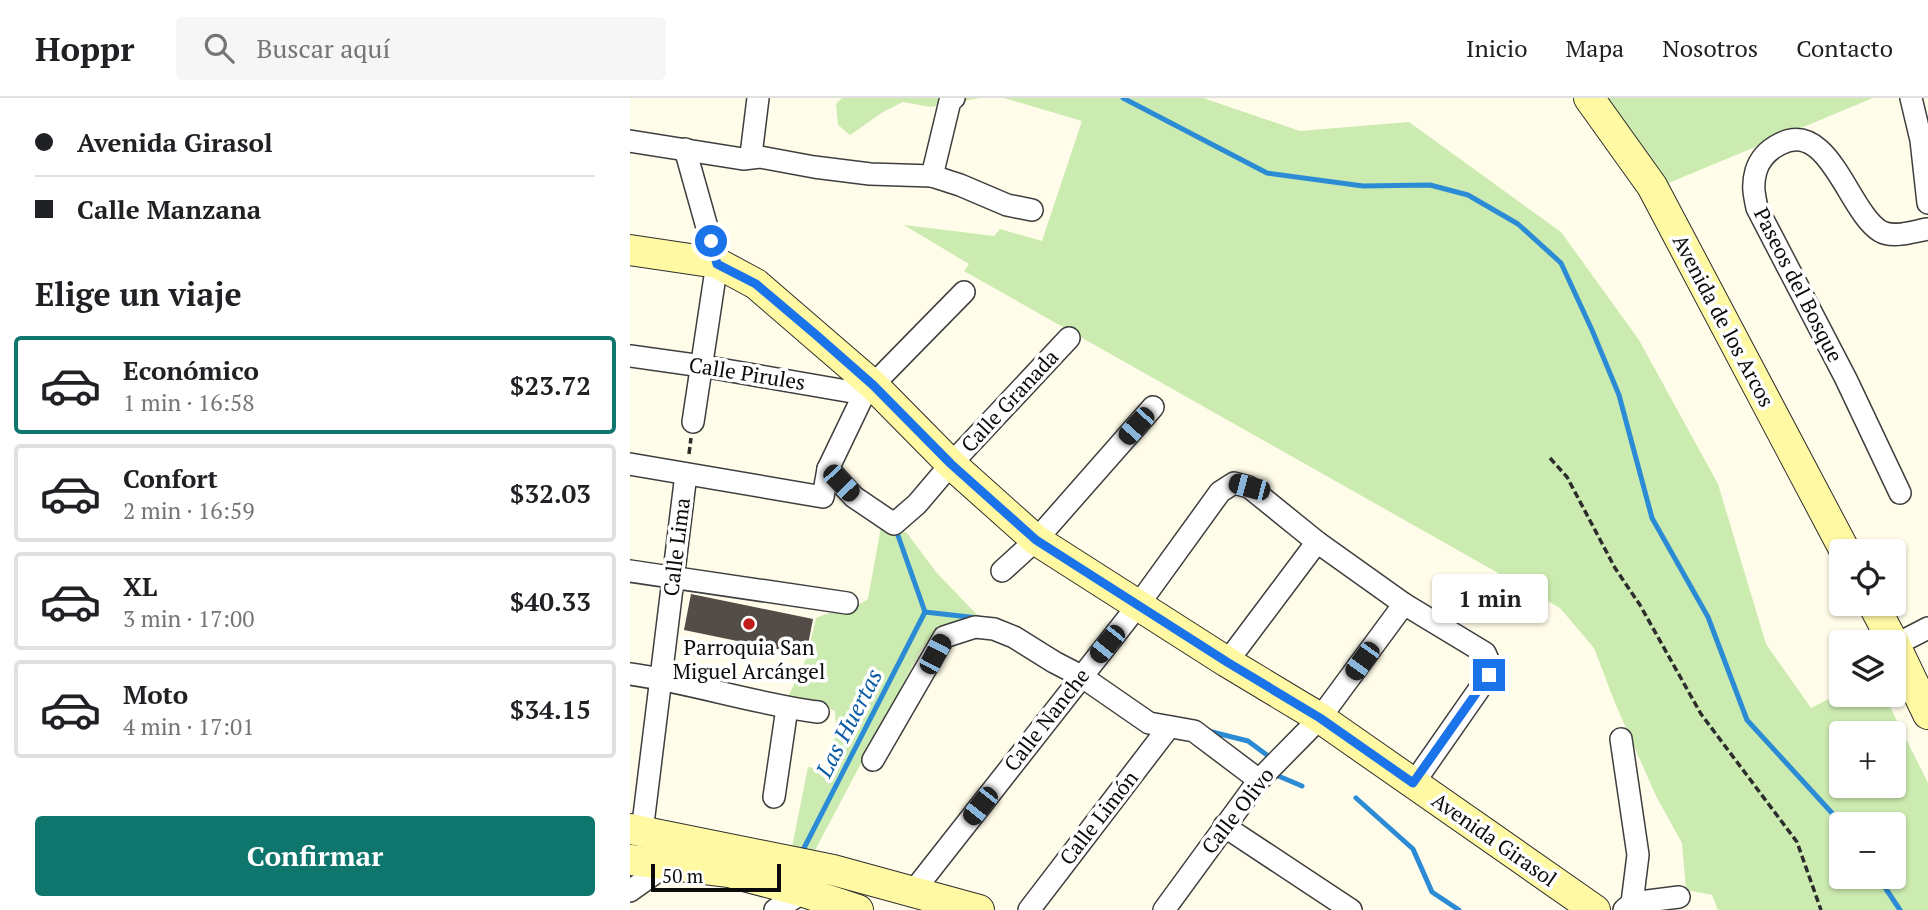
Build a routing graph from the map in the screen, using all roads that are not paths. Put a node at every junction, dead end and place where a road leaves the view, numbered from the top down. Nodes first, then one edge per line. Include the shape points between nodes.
1 (758, 98) edge
2 (954, 98) edge
3 (1589, 98) edge
4 (1911, 98) edge
5 (630, 141) edge
6 (685, 149) junction
7 (747, 157) junction
8 (932, 176) junction
9 (1928, 203) edge
10 (1032, 210) dead end
11 (1928, 229) edge
12 (630, 250) edge
13 (717, 264) junction
14 (964, 292) dead end
15 (1069, 338) dead end
16 (630, 356) edge
17 (702, 366) junction
18 (868, 390) junction
19 (1153, 407) dead end
20 (693, 422) road end
21 (630, 464) edge
22 (951, 464) junction
23 (828, 469) junction
24 (686, 474) junction
25 (1900, 493) dead end
26 (1839, 539) edge
27 (1036, 540) junction
28 (1317, 542) junction
29 (630, 571) edge
30 (1002, 571) dead end
31 (673, 578) junction
32 (847, 603) dead end
33 (1139, 604) junction
34 (1404, 604) junction
35 (1928, 628) edge
36 (1906, 638) edge
37 (1227, 662) junction
38 (1906, 668) edge
39 (1085, 672) junction
40 (630, 674) edge
41 (661, 678) junction
42 (787, 708) junction
43 (818, 712) dead end
44 (1928, 714) edge
45 (1320, 718) junction
46 (1169, 727) junction
47 (1621, 739) dead end
48 (873, 760) dead end
49 (1262, 777) junction
50 (1413, 783) junction
51 (774, 797) dead end
52 (1224, 826) junction
53 (636, 831) edge
54 (630, 860) edge
55 (665, 866) junction
56 (630, 891) edge
57 (804, 892) junction
58 (912, 893) junction
59 (1679, 897) dead end
60 (1628, 907) edge
61 (775, 910) edge
62 (858, 910) edge
63 (979, 910) edge
64 (1028, 910) edge
65 (1164, 910) edge
66 (1351, 910) edge
67 (1595, 910) edge

1 - 7 street via 751,155
2 - 8 street
3 - 26 street, Avenida de los Arcos via 1652,186
4 - 9 street
5 - 6 street
6 - 7 street
6 - 13 street
7 - 8 street via 870,174
8 - 10 street
11 - 25 street, Paseos del Bosque via 1899,234 1876,228 1813,143 1798,138 1785,141 1770,148 1759,162 1752,184 1757,208
12 - 13 street, Avenida Girasol
13 - 17 street
13 - 18 street, Avenida Girasol via 756,284
14 - 18 street
15 - 22 street, Calle Granada
16 - 17 street, Calle Pirules
17 - 18 street, Calle Pirules
17 - 20 street
18 - 22 street, Avenida Girasol
18 - 23 street
19 - 27 street
21 - 24 street
22 - 23 street, Calle Granada via 894,524 854,497
22 - 27 street, Avenida Girasol
23 - 24 street via 823,497
24 - 31 street, Calle Lima
27 - 30 street
27 - 33 street, Avenida Girasol
28 - 33 street, Calle Nanche via 1249,487 1234,483 1220,492
28 - 34 street
28 - 37 street
29 - 31 street
31 - 32 street
31 - 41 street, Calle Lima
33 - 37 street, Avenida Girasol
33 - 39 street, Calle Nanche
34 - 45 street, Calle Olivo
34 - 50 street via 1485,653 1490,664 1489,675
35 - 36 street
37 - 45 street, Avenida Girasol
38 - 44 street
39 - 46 street via 1149,723
39 - 48 street via 1054,662 994,629 975,628 944,637
39 - 58 street, Calle Nanche
40 - 41 street
41 - 42 street
41 - 53 street, Calle Lima
42 - 43 street
42 - 51 street
45 - 49 street, Calle Olivo
45 - 50 street, Avenida Girasol
46 - 49 street via 1194,731
46 - 64 street, Calle Limón
47 - 60 street via 1638,855
49 - 52 street, Calle Olivo
50 - 67 street, Avenida Girasol
52 - 65 street, Calle Olivo
52 - 66 street
53 - 58 street via 833,870
54 - 55 street
55 - 56 street
55 - 57 street via 729,872
57 - 61 street
57 - 62 street
58 - 63 street
59 - 60 street

